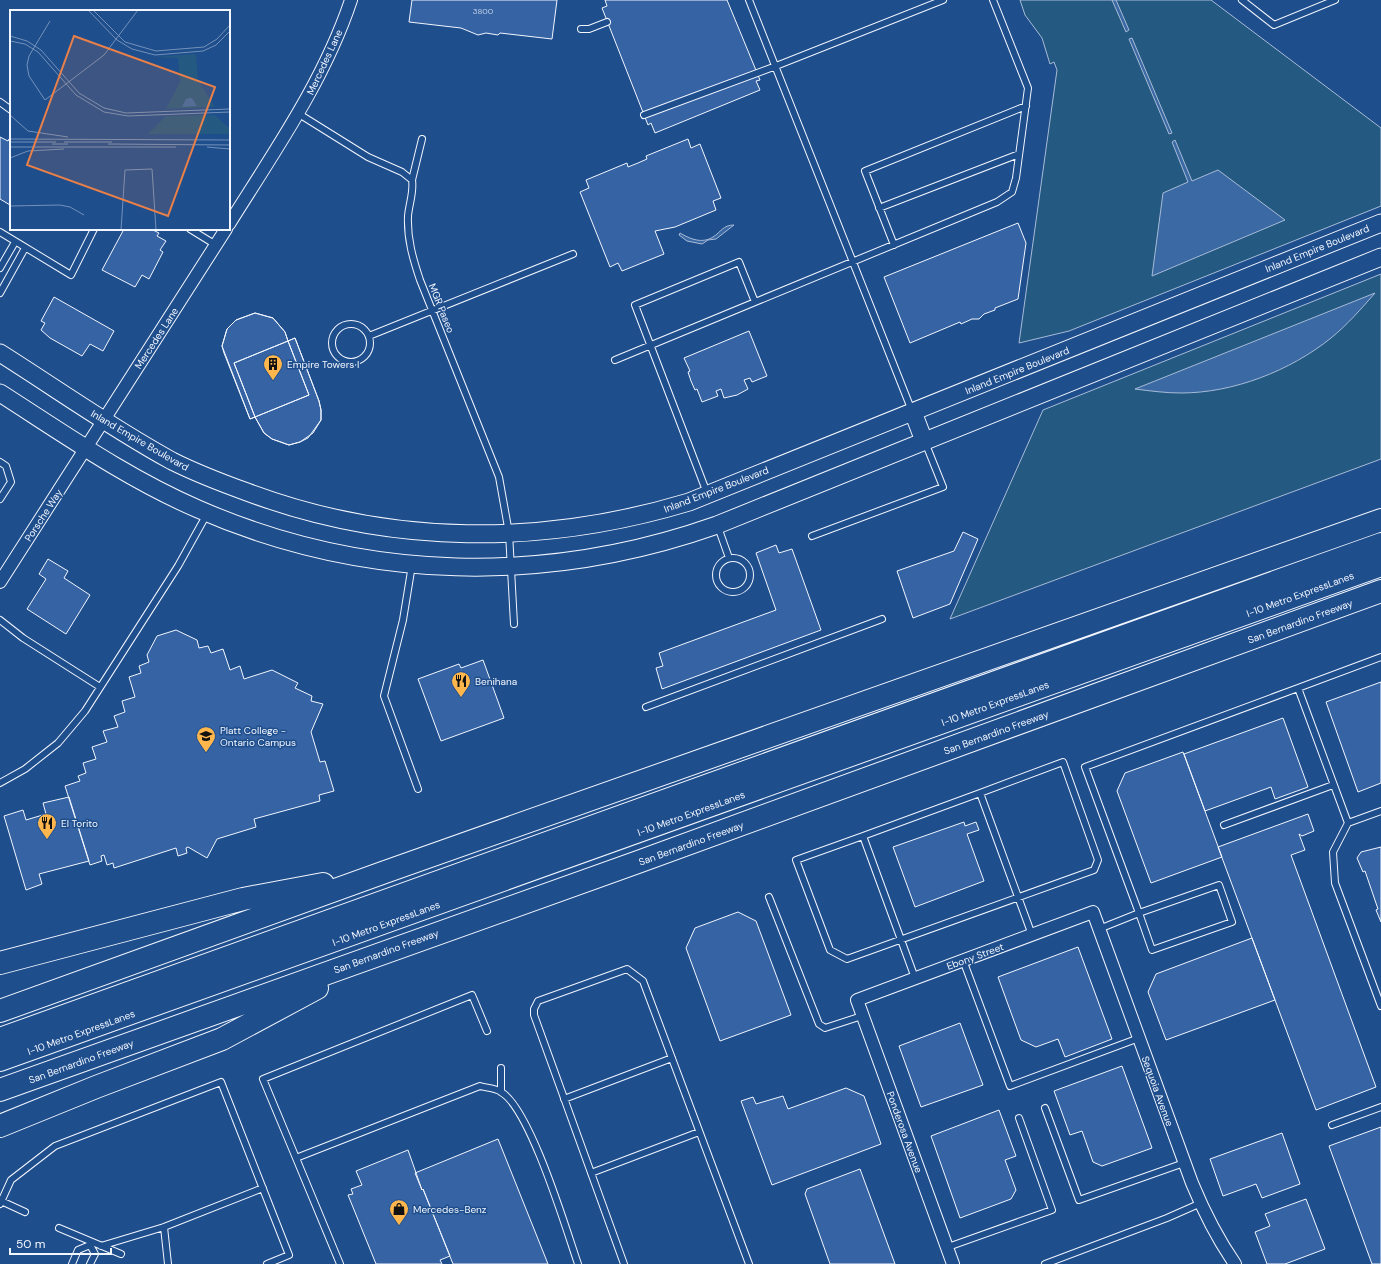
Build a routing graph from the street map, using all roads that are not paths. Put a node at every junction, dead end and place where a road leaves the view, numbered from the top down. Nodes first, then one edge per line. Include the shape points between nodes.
1 (351, 0) edge
2 (749, 0) edge
3 (943, 0) edge
4 (994, 0) edge
5 (1242, 0) edge
6 (1335, 0) edge
7 (607, 22) dead end
8 (581, 29) dead end
9 (776, 66) junction
10 (0, 102) edge
11 (1026, 106) junction
12 (10, 109) edge
13 (299, 114) junction
14 (644, 115) dead end
15 (422, 140) dead end
16 (1019, 154) junction
17 (412, 180) junction
18 (879, 208) junction
19 (230, 222) edge
20 (1381, 223) edge
21 (94, 230) edge
22 (192, 230) edge
23 (225, 230) edge
24 (0, 232) edge
25 (15, 242) junction
26 (216, 245) junction
27 (894, 245) junction
28 (25, 248) junction
29 (573, 254) dead end
30 (1381, 257) edge
31 (853, 262) junction
32 (0, 268) edge
33 (0, 293) edge
34 (755, 302) junction
35 (432, 311) junction
36 (369, 336) junction
37 (652, 345) junction
38 (0, 353) edge
39 (614, 360) dead end
40 (0, 393) edge
41 (913, 412) junction
42 (104, 420) junction
43 (924, 441) junction
44 (86, 447) junction
45 (0, 462) edge
46 (708, 494) junction
47 (0, 499) edge
48 (208, 513) junction
49 (1381, 520) edge
50 (718, 525) junction
51 (509, 533) junction
52 (812, 536) dead end
53 (1381, 544) edge
54 (729, 558) junction
55 (412, 565) junction
56 (1381, 565) edge
57 (510, 567) junction
58 (0, 582) edge
59 (1381, 591) edge
60 (0, 620) edge
61 (882, 620) dead end
62 (514, 624) dead end
63 (1381, 657) edge
64 (100, 687) junction
65 (1298, 688) junction
66 (646, 707) dead end
67 (0, 783) edge
68 (1333, 785) junction
69 (418, 789) dead end
70 (980, 793) junction
71 (1381, 811) edge
72 (1348, 823) junction
73 (1224, 825) dead end
74 (863, 836) junction
75 (385, 872) junction
76 (417, 889) junction
77 (769, 897) dead end
78 (1018, 897) junction
79 (1093, 912) joint
80 (1139, 913) junction
81 (1099, 929) junction
82 (1032, 935) junction
83 (901, 939) junction
84 (201, 940) junction
85 (383, 952) junction
86 (963, 960) junction
87 (0, 962) edge
88 (915, 978) junction
89 (857, 1000) joint
90 (1381, 1006) edge
91 (0, 1011) edge
92 (862, 1016) junction
93 (486, 1031) dead end
94 (1139, 1038) junction
95 (0, 1039) edge
96 (672, 1058) junction
97 (0, 1060) edge
98 (501, 1068) dead end
99 (0, 1090) edge
100 (501, 1092) junction
101 (564, 1099) junction
102 (1381, 1107) edge
103 (1045, 1108) dead end
104 (1019, 1118) dead end
105 (1332, 1125) dead end
106 (0, 1126) edge
107 (699, 1132) junction
108 (296, 1158) junction
109 (1184, 1163) junction
110 (591, 1173) junction
111 (263, 1188) junction
112 (1, 1203) edge
113 (1201, 1203) junction
114 (26, 1212) dead end
115 (164, 1227) junction
116 (59, 1228) dead end
117 (91, 1244) junction
118 (101, 1246) junction
119 (948, 1248) junction
120 (121, 1254) dead end
121 (72, 1264) edge
122 (90, 1264) edge
123 (168, 1264) edge
124 (267, 1264) edge
125 (340, 1264) edge
126 (578, 1264) edge
127 (624, 1264) edge
128 (749, 1264) edge
129 (953, 1264) edge
130 (1045, 1264) edge
131 (1235, 1264) edge

1 - 13 street, Mercedes Lane via 318,78
2 - 9 lane
3 - 9 lane
4 - 11 lane via 1028,88
5 - 6 lane via 1274,25
7 - 8 lane via 589,29
9 - 14 lane
9 - 31 lane
10 - 12 lane
11 - 16 lane
11 - 18 lane via 865,171
13 - 17 lane via 368,157 402,172
13 - 19 street, Mercedes Lane
15 - 17 lane, MGR Paseo
16 - 18 lane
16 - 27 lane via 1012,192 997,202
17 - 35 lane, MGR Paseo via 408,216 411,250
18 - 27 lane
20 - 41 main road, Inland Empire Boulevard
21 - 28 lane via 71,275
22 - 26 lane
23 - 26 street, Mercedes Lane
24 - 25 lane
25 - 28 lane
25 - 32 lane
26 - 42 street, Mercedes Lane
27 - 31 lane
28 - 33 lane
29 - 35 lane
30 - 43 main road
31 - 34 lane
31 - 41 lane
34 - 37 lane
34 - 37 lane via 739,262 635,305
35 - 36 lane
35 - 51 lane, MGR Paseo via 499,477
36 - 36 lane via 367,354 357,361 340,359 332,350 332,337 341,327 354,324 360,326
37 - 39 lane
37 - 46 lane
38 - 42 main road, Inland Empire Boulevard
40 - 44 main road
41 - 43 main road
41 - 46 main road, Inland Empire Boulevard
42 - 44 street, Mercedes Lane
42 - 51 main road, Inland Empire Boulevard via 173,461 280,505 374,527 438,533
43 - 50 main road
43 - 52 lane via 943,487
44 - 48 main road via 145,484
44 - 58 street, Porsche Way
45 - 47 lane via 6,466 11,482
46 - 51 main road, Inland Empire Boulevard via 649,514 607,523
48 - 55 main road via 243,527 322,550
48 - 64 lane via 178,566
49 - 75 highway
50 - 54 lane
50 - 57 main road via 634,550 591,559
51 - 57 lane, MGR Paseo
53 - 76 highway, I-10 Metro ExpressLanes
54 - 54 lane via 720,564 716,579 722,588 732,593 738,592 750,582 751,571 740,559
55 - 57 main road via 455,568
55 - 69 lane via 403,620 384,696
56 - 97 highway, I-10 Metro ExpressLanes
57 - 62 lane, MGR Paseo
59 - 85 highway, San Bernardino Freeway via 821,796
60 - 64 lane via 23,638
61 - 66 lane
63 - 65 lane
64 - 67 lane via 58,743 25,769
65 - 68 lane
65 - 80 lane via 1085,766
68 - 72 lane
68 - 73 lane
70 - 74 lane
70 - 78 lane
70 - 78 lane via 1063,762 1098,860 1094,870
71 - 72 lane
72 - 90 lane via 1333,852 1335,883
74 - 83 lane
74 - 83 lane via 796,860 830,950 847,959
75 - 84 highway
75 - 87 highway via 243,899
76 - 84 highway
76 - 95 highway, I-10 Metro ExpressLanes
77 - 92 lane via 818,1024 825,1028
78 - 82 lane
78 - 83 lane
79 - 81 street, Sequoia Avenue
79 - 82 street, Ebony Street
80 - 80 lane via 1152,950 1232,922 1219,885
80 - 81 lane
81 - 94 street, Sequoia Avenue
82 - 86 street, Ebony Street
83 - 88 lane
84 - 91 highway
85 - 99 highway, San Bernardino Freeway
85 - 106 highway via 222,1039
86 - 88 street, Ebony Street
86 - 94 lane via 1010,1086
88 - 89 street, Ebony Street
89 - 92 street, Ponderosa Avenue
92 - 119 street, Ponderosa Avenue
93 - 108 lane via 472,995 263,1079
94 - 109 street, Sequoia Avenue
96 - 101 lane
96 - 101 lane via 643,981 627,969 538,1001 534,1015
96 - 107 lane
98 - 100 lane
100 - 108 lane via 480,1086
100 - 126 lane via 520,1112 548,1176
101 - 110 lane
102 - 105 lane
103 - 109 lane via 1079,1200
104 - 119 lane via 1052,1210
107 - 110 lane
107 - 128 lane
108 - 125 lane
109 - 113 street, Sequoia Avenue
110 - 127 lane
111 - 112 lane via 221,1082 55,1146 11,1180
111 - 115 lane
111 - 124 lane via 289,1255
112 - 114 lane
113 - 130 lane
113 - 131 street, Sequoia Avenue via 1221,1244
115 - 118 lane
115 - 123 lane
116 - 117 lane
117 - 118 lane
117 - 121 lane via 78,1250
117 - 122 lane via 95,1254
118 - 120 lane
119 - 129 street, Ponderosa Avenue

